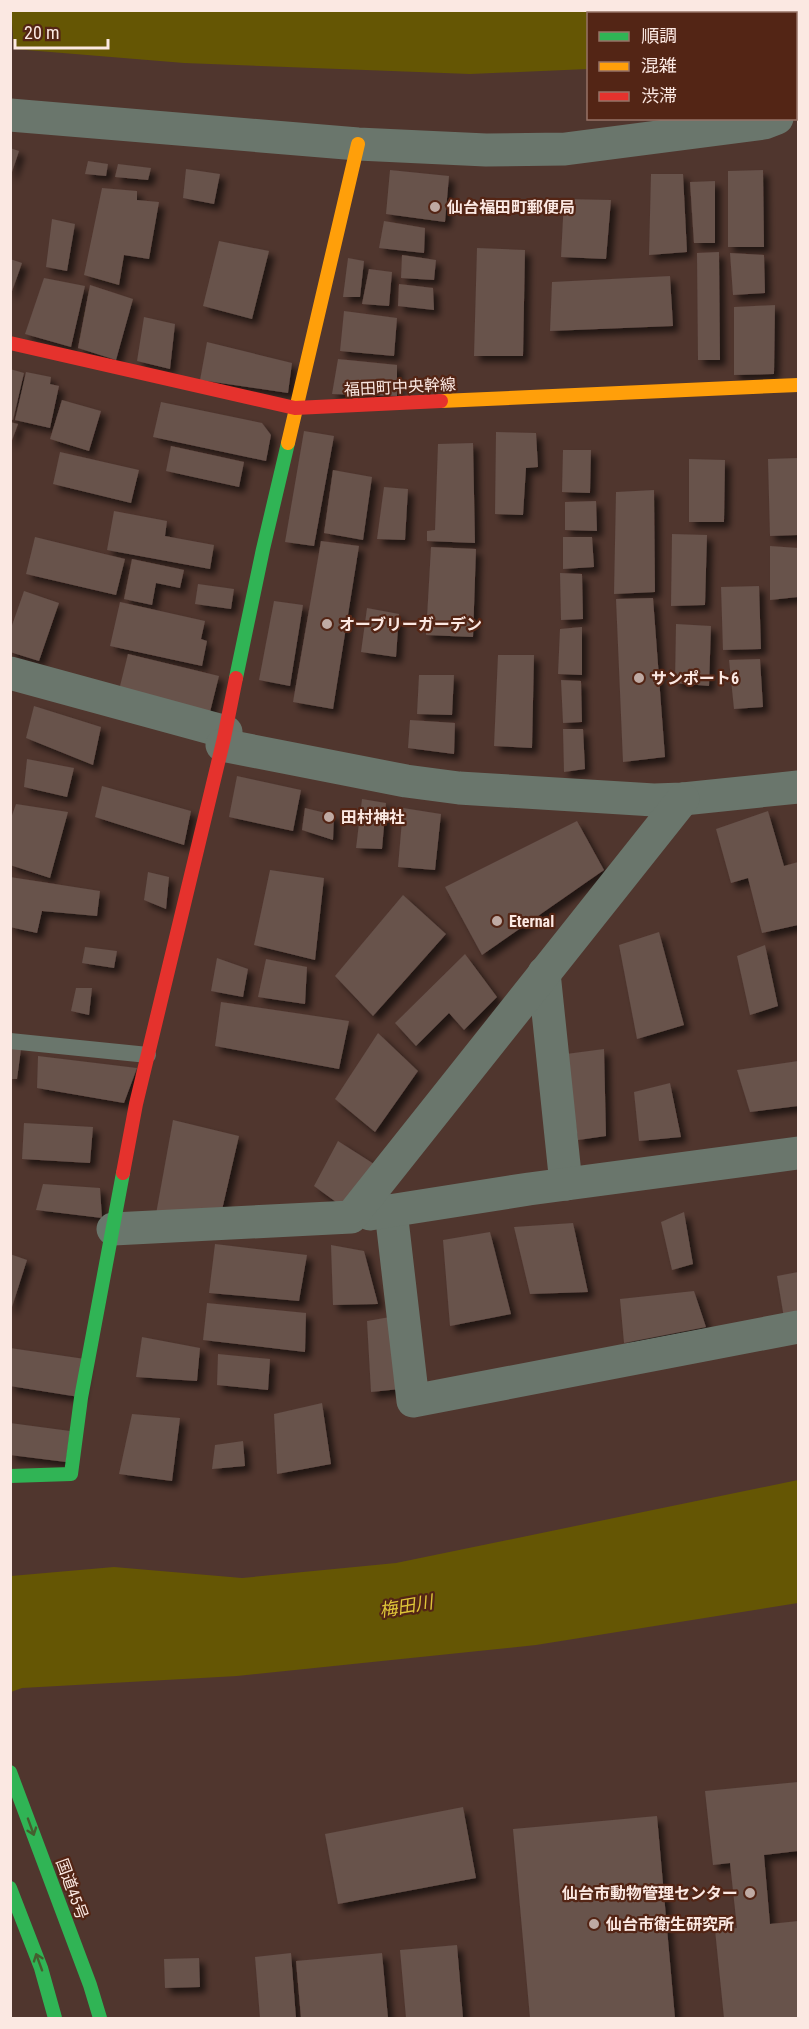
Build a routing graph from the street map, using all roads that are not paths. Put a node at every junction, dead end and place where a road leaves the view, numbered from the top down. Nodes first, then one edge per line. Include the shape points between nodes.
1 (10, 116) edge
2 (772, 120) edge
3 (358, 144) junction
4 (10, 343) edge
5 (798, 385) edge
6 (295, 408) junction
7 (10, 673) edge
8 (224, 739) junction
9 (798, 787) edge
10 (683, 799) junction
11 (544, 973) junction
12 (10, 1041) edge
13 (148, 1055) junction
14 (798, 1154) edge
15 (566, 1184) junction
16 (391, 1210) junction
17 (351, 1217) junction
18 (113, 1229) junction
19 (798, 1327) edge
20 (10, 1476) edge
21 (10, 1772) edge
22 (10, 1888) edge
23 (56, 2019) edge
24 (100, 2019) edge

1 - 3 street
2 - 3 street via 565,149
3 - 6 main road
4 - 6 main road, 福田町中央幹線
5 - 6 main road, 福田町中央幹線
6 - 8 main road
7 - 8 street
8 - 10 street via 406,781 459,788
8 - 13 main road
9 - 10 street
10 - 11 street
11 - 15 street
11 - 17 street
12 - 13 lane
13 - 18 main road
14 - 15 street
15 - 16 street
16 - 17 street
16 - 19 street via 413,1401
17 - 18 street
18 - 20 main road via 71,1474
21 -> 24 main road, 国道45号
23 -> 22 main road

